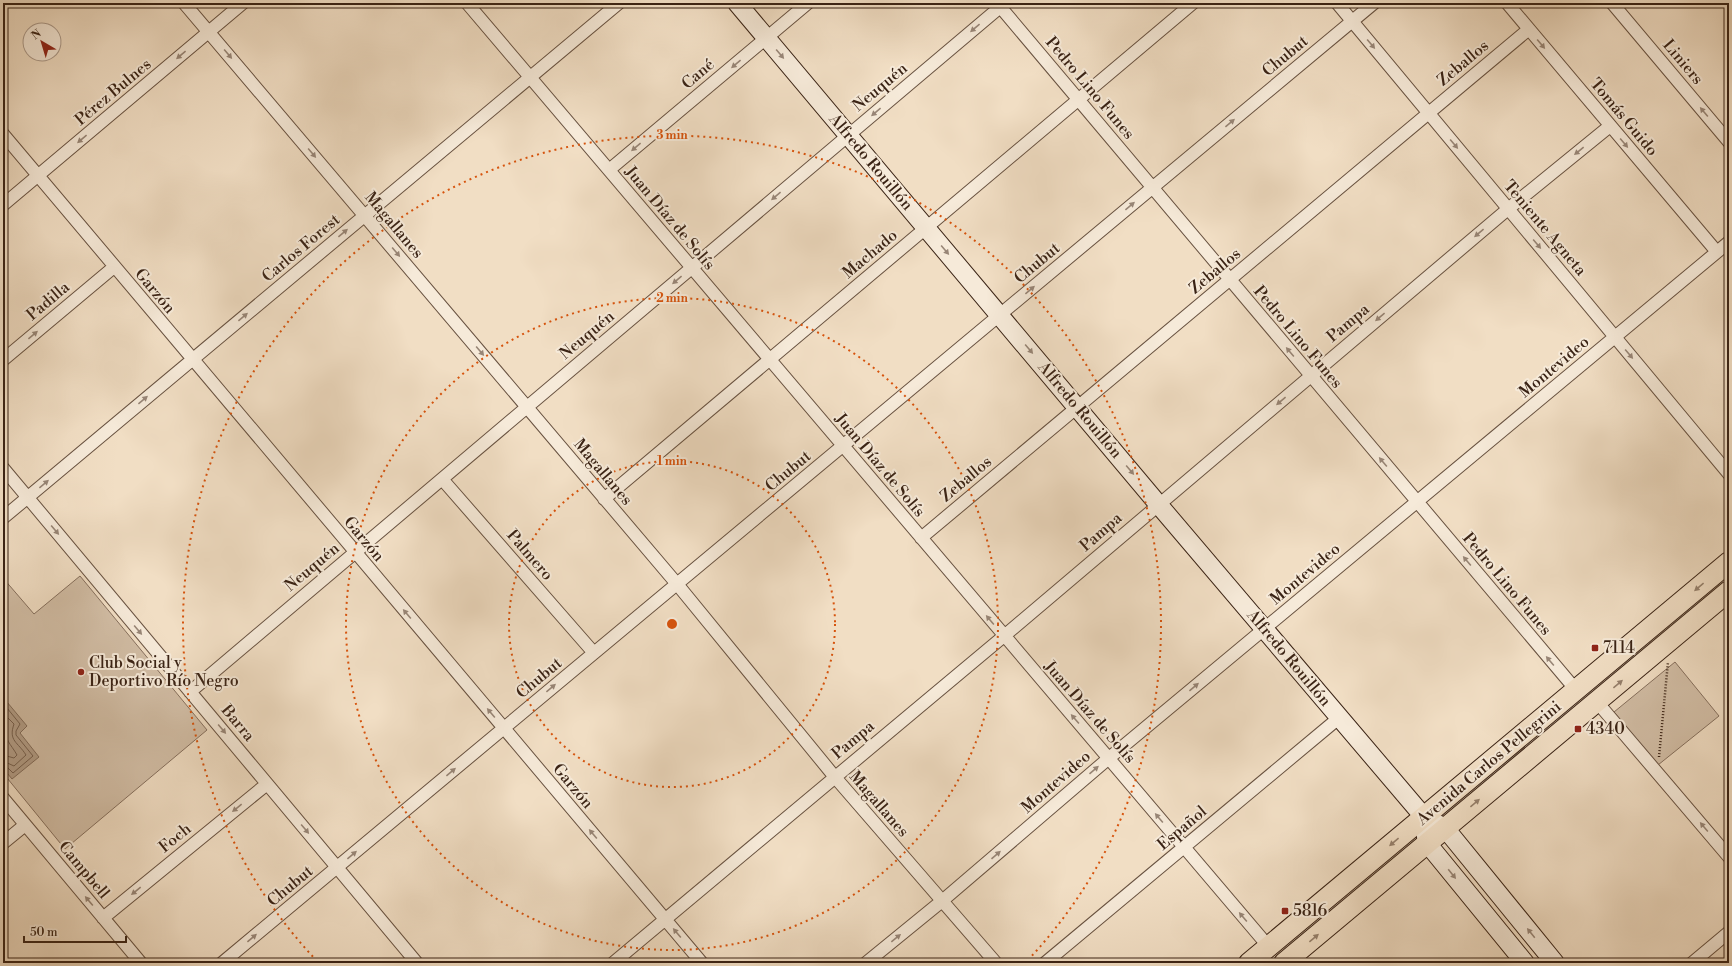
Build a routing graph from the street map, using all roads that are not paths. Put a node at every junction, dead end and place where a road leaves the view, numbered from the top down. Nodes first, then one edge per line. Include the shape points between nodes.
1 (184, 3) edge
2 (243, 3) edge
3 (467, 3) edge
4 (619, 3) edge
5 (737, 3) edge
6 (808, 3) edge
7 (1193, 3) edge
8 (1337, 3) edge
9 (1374, 3) edge
10 (1507, 3) edge
11 (1612, 3) edge
12 (1001, 4) edge
13 (1352, 21) junction
14 (1528, 29) junction
15 (209, 32) junction
16 (766, 38) junction
17 (530, 77) junction
18 (1079, 100) junction
19 (1428, 113) junction
20 (1610, 126) junction
21 (3, 134) edge
22 (848, 135) junction
23 (1729, 142) edge
24 (609, 170) junction
25 (39, 175) junction
26 (1152, 188) junction
27 (3, 205) edge
28 (1508, 209) junction
29 (365, 215) junction
30 (927, 228) junction
31 (1729, 242) edge
32 (1717, 252) junction
33 (114, 267) junction
34 (692, 268) junction
35 (1230, 279) junction
36 (1000, 315) junction
37 (1615, 337) junction
38 (3, 360) edge
39 (192, 360) junction
40 (770, 360) junction
41 (1310, 376) junction
42 (527, 407) junction
43 (1078, 407) junction
44 (843, 445) junction
45 (3, 468) edge
46 (1729, 474) edge
47 (442, 479) junction
48 (27, 497) junction
49 (604, 499) junction
50 (1417, 502) junction
51 (1158, 504) junction
52 (3, 518) edge
53 (921, 538) junction
54 (355, 552) junction
55 (1729, 562) edge
56 (677, 584) junction
57 (1729, 591) edge
58 (1265, 628) junction
59 (1004, 636) junction
60 (594, 653) junction
61 (1576, 690) junction
62 (190, 692) junction
63 (1597, 702) junction
64 (1340, 717) junction
65 (504, 728) junction
66 (1109, 758) junction
67 (834, 776) junction
68 (267, 784) junction
69 (3, 798) edge
70 (1424, 817) junction
71 (25, 825) junction
72 (1445, 828) junction
73 (3, 843) edge
74 (1427, 844) junction
75 (1184, 847) junction
76 (1729, 857) edge
77 (337, 867) junction
78 (942, 901) junction
79 (103, 918) junction
80 (664, 919) junction
81 (1729, 932) edge
82 (1269, 947) junction
83 (141, 963) edge
84 (222, 963) edge
85 (417, 963) edge
86 (613, 963) edge
87 (702, 963) edge
88 (866, 963) edge
89 (996, 963) edge
90 (1045, 963) edge
91 (1249, 963) edge
92 (1284, 963) edge
93 (1525, 963) edge
94 (1555, 963) edge
95 (1692, 963) edge

1 - 15 street, Magallanes
2 - 15 street, Pérez Bulnes
3 - 17 street, Juan Díaz de Solís
4 - 17 street, Carlos Forest
5 - 16 street, Alfredo Rouillón
6 - 16 street, Cané
7 - 18 street, Machado
8 - 13 street, Teniente Agneta
9 - 13 street, Chubut
10 - 14 street, Tomás Guido
23 -> 11 street, Liniers
12 - 18 street, Pedro Lino Funes
12 -> 22 street, Neuquén
13 -> 19 street, Teniente Agneta
26 -> 13 street, Chubut
14 - 19 street, Zeballos
14 -> 20 street, Tomás Guido
15 -> 25 street, Pérez Bulnes
15 -> 29 street, Magallanes
16 -> 22 street, Alfredo Rouillón
16 -> 24 street, Cané
17 - 24 street, Juan Díaz de Solís
17 - 29 street, Carlos Forest
18 - 26 street, Pedro Lino Funes
18 - 30 street, Machado
19 -> 28 street, Teniente Agneta
19 - 35 street, Zeballos
20 -> 28 street, Pampa
20 -> 32 street, Tomás Guido
21 - 25 street, Garzón
22 - 30 street, Alfredo Rouillón
22 -> 34 street, Neuquén
24 - 34 street, Juan Díaz de Solís
25 - 27 street, Pérez Bulnes
25 - 33 street, Garzón
26 - 35 street, Pedro Lino Funes
36 -> 26 street, Chubut
28 -> 37 street, Teniente Agneta
28 -> 41 street, Pampa
39 -> 29 street, Carlos Forest
29 -> 42 street, Magallanes
30 -> 36 street, Alfredo Rouillón
30 - 40 street, Machado
31 - 32 street, Montevideo
32 - 37 street, Montevideo
38 -> 33 street, Padilla
33 - 39 street, Garzón
34 - 40 street, Juan Díaz de Solís
34 -> 42 street, Neuquén
41 -> 35 street, Pedro Lino Funes
35 - 43 street, Zeballos
36 -> 43 street, Alfredo Rouillón
36 - 44 street, Chubut
37 -> 46 street, Teniente Agneta
37 - 50 street, Montevideo
48 -> 39 street, Carlos Forest
39 - 54 street, Garzón
40 - 44 street, Juan Díaz de Solís
40 - 49 street, Machado
50 -> 41 street, Pedro Lino Funes
41 -> 51 street, Pampa
42 - 47 street, Neuquén
42 - 49 street, Magallanes
43 -> 51 street, Alfredo Rouillón
43 - 53 street, Zeballos
44 - 53 street, Juan Díaz de Solís
44 - 56 street, Chubut
45 - 48 street, Barra
47 - 54 street, Neuquén
47 - 60 street, Palmero
48 - 52 street, Carlos Forest
48 -> 62 street, Barra
49 - 56 street, Magallanes
50 - 58 street, Montevideo
61 -> 50 street, Pedro Lino Funes
51 - 58 street, Alfredo Rouillón
51 - 59 street, Pampa
59 -> 53 street, Juan Díaz de Solís
54 - 62 street, Neuquén
65 -> 54 street, Garzón
55 -> 61 main road, Avenida Carlos Pellegrini
56 - 60 street, Chubut
56 - 67 street, Magallanes
63 -> 57 main road, Avenida Carlos Pellegrini
58 - 64 street, Alfredo Rouillón
66 -> 58 street, Montevideo
66 -> 59 street, Juan Díaz de Solís
59 - 67 street, Pampa
65 -> 60 street, Chubut
61 - 70 main road, Avenida Carlos Pellegrini
62 -> 68 street, Barra
72 -> 63 main road, Avenida Carlos Pellegrini
76 -> 63 street
64 - 70 street, Alfredo Rouillón
64 - 75 street, Español
77 -> 65 street, Chubut
80 -> 65 street, Garzón
75 -> 66 street, Juan Díaz de Solís
78 -> 66 street, Montevideo
67 - 78 street, Magallanes
67 - 80 street, Pampa
68 -> 77 street, Barra
68 -> 79 street, Foch
69 - 71 street, Campbell
70 - 72 street
70 - 74 street
70 -> 82 main road, Avenida Carlos Pellegrini
71 - 73 street
79 -> 71 street, Campbell
72 - 74 main road, Avenida Carlos Pellegrini
94 -> 72 street
92 -> 74 main road, Avenida Carlos Pellegrini
74 -> 93 street
82 -> 75 street, Juan Díaz de Solís
75 - 90 street, Español
84 -> 77 street, Chubut
77 - 85 street, Barra
88 -> 78 street, Montevideo
78 - 89 street, Magallanes
79 - 83 street, Campbell
80 - 86 street, Pampa
87 -> 80 street, Garzón
81 - 95 street
82 - 91 main road, Avenida Carlos Pellegrini

